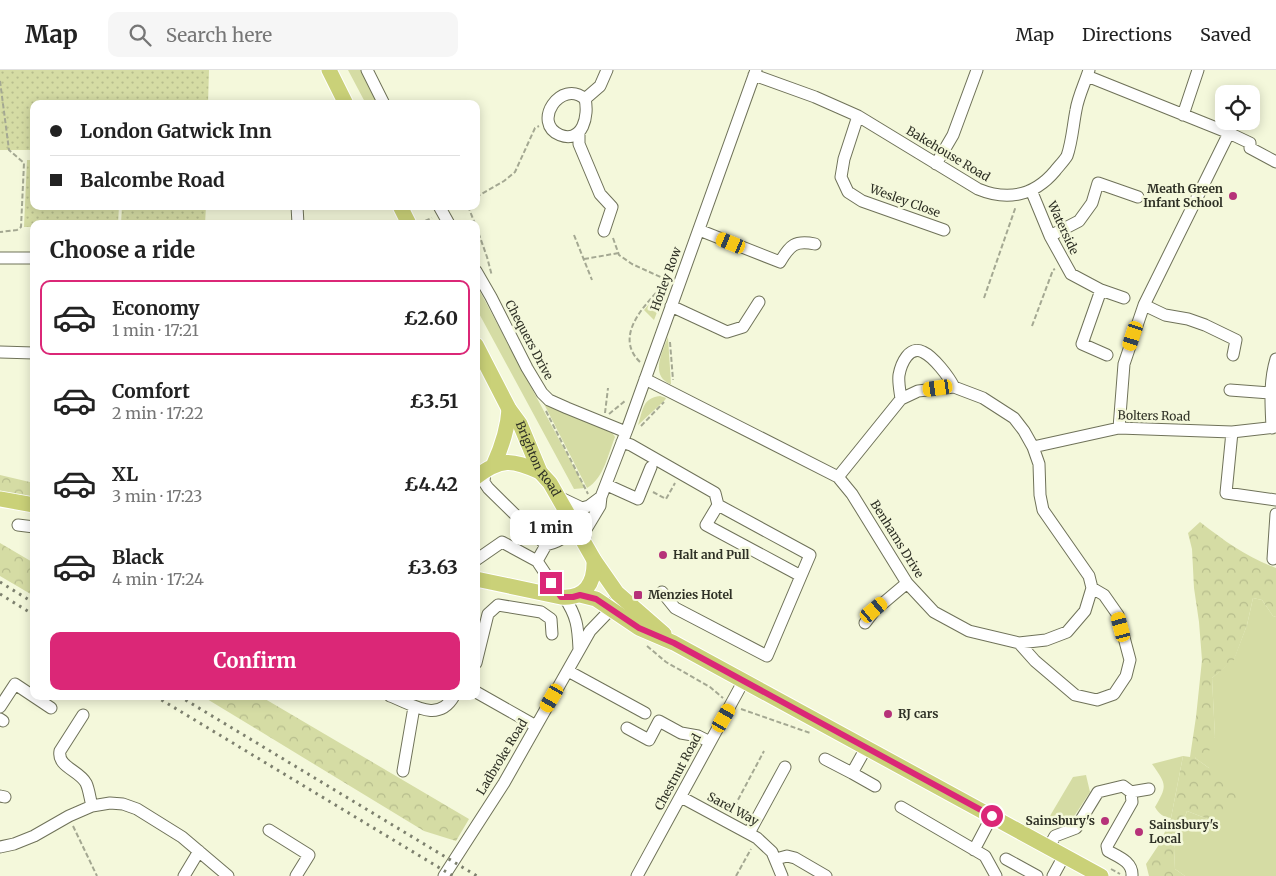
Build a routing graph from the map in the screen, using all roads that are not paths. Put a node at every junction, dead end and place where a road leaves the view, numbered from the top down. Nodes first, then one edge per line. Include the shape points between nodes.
1 (328, 70) edge
2 (367, 70) edge
3 (607, 70) edge
4 (977, 70) edge
5 (1198, 70) edge
6 (755, 72) edge
7 (1088, 73) edge
8 (585, 99) junction
9 (344, 100) edge
10 (382, 100) edge
11 (1183, 115) junction
12 (858, 116) junction
13 (1225, 131) junction
14 (579, 132) junction
15 (1276, 162) edge
16 (936, 164) junction
17 (1031, 190) junction
18 (1138, 197) dead end
19 (699, 230) junction
20 (944, 230) dead end
21 (604, 231) road end
22 (1050, 236) junction
23 (815, 244) dead end
24 (0, 258) edge
25 (30, 258) edge
26 (480, 278) edge
27 (1101, 290) junction
28 (1124, 298) dead end
29 (759, 302) dead end
30 (671, 306) junction
31 (1144, 306) junction
32 (1241, 328) dead end
33 (1236, 340) junction
34 (0, 352) edge
35 (30, 352) edge
36 (480, 354) edge
37 (1106, 355) dead end
38 (1234, 355) dead end
39 (1276, 359) edge
40 (645, 379) junction
41 (954, 387) junction
42 (1230, 390) dead end
43 (1270, 393) junction
44 (901, 398) junction
45 (509, 409) junction
46 (1119, 428) junction
47 (1274, 428) edge
48 (1232, 432) junction
49 (624, 437) junction
50 (1033, 446) junction
51 (651, 468) dead end
52 (485, 470) edge
53 (540, 472) junction
54 (838, 477) junction
55 (607, 485) junction
56 (558, 497) junction
57 (596, 497) junction
58 (0, 499) edge
59 (1276, 500) edge
60 (30, 504) edge
61 (718, 505) junction
62 (1276, 514) edge
63 (570, 520) junction
64 (18, 525) dead end
65 (30, 526) edge
66 (585, 543) junction
67 (546, 545) junction
68 (480, 557) edge
69 (1273, 559) dead end
70 (537, 560) junction
71 (594, 560) junction
72 (801, 576) junction
73 (480, 580) edge
74 (907, 583) junction
75 (1092, 588) junction
76 (662, 592) dead end
77 (617, 593) junction
78 (580, 595) junction
79 (562, 597) junction
80 (612, 610) junction
81 (865, 623) dead end
82 (552, 634) dead end
83 (674, 643) junction
84 (1019, 643) junction
85 (480, 647) edge
86 (579, 649) junction
87 (568, 671) junction
88 (743, 682) junction
89 (30, 694) edge
90 (480, 694) edge
91 (39, 700) edge
92 (399, 700) edge
93 (451, 700) edge
94 (0, 707) edge
95 (414, 707) junction
96 (51, 708) dead end
97 (645, 713) dead end
98 (83, 715) dead end
99 (536, 726) junction
100 (627, 728) dead end
101 (710, 742) junction
102 (866, 748) junction
103 (825, 759) dead end
104 (785, 767) dead end
105 (403, 771) dead end
106 (852, 773) junction
107 (876, 786) dead end
108 (1149, 789) dead end
109 (1131, 792) junction
110 (681, 797) junction
111 (92, 806) junction
112 (901, 807) dead end
113 (992, 816) junction
114 (269, 830) dead end
115 (753, 836) junction
116 (0, 847) edge
117 (1048, 847) junction
118 (974, 850) junction
119 (199, 851) junction
120 (1064, 856) junction
121 (776, 859) junction
122 (1006, 859) dead end
123 (184, 876) edge
124 (228, 876) edge
125 (296, 876) edge
126 (444, 876) edge
127 (637, 876) edge
128 (782, 876) edge
129 (826, 876) edge
130 (996, 876) edge
131 (1037, 876) edge
132 (1053, 876) edge
133 (1101, 876) edge
134 (1132, 876) edge

1 - 9 main road
2 - 10 street
3 - 8 street via 600,86
4 - 16 street via 953,135
5 - 11 street
6 - 12 street, Bakehouse Road
6 - 19 street, Horley Row
7 - 11 street
7 - 17 street, Bakehouse Road via 1066,157 1048,179
8 - 14 street via 587,114
8 - 14 street via 573,93 562,95 550,108 548,122 554,131 572,136
11 - 13 street
12 - 16 street, Bakehouse Road
12 - 20 street, Wesley Close via 841,177 848,192 862,201
13 - 15 street via 1250,143 1250,148
13 - 31 street
14 - 21 street via 579,144 600,194 612,207
16 - 17 street, Bakehouse Road via 990,194 1014,196
17 - 22 street, Waterside
18 - 22 street via 1098,183 1092,203 1079,221
19 - 23 street via 780,262 788,249 796,244
19 - 30 street, Horley Row
22 - 27 street, Waterside via 1071,274
24 - 25 street
26 - 49 street, Chequers Drive via 542,393 549,400
27 - 28 street, Waterside
27 - 37 street via 1082,344
29 - 30 street via 743,327 728,332
30 - 40 street, Horley Row
31 - 33 street via 1205,325
31 - 46 street via 1124,364
32 - 33 street
33 - 38 street
34 - 35 street
36 - 45 main road, Brighton Road
39 - 43 street
40 - 49 street, Horley Row
40 - 54 street, Benhams Drive
41 - 44 street via 918,391
41 - 44 street via 948,375 923,352 914,351 906,356 899,375
41 - 50 street via 983,398 1014,418
42 - 43 street
43 - 47 street
44 - 54 street
45 - 52 main road, Brighton Road via 508,426
45 - 53 main road, Brighton Road via 520,424
46 - 48 street, Bolters Road
46 - 50 street, Bolters Road
47 - 48 street, Bolters Road
48 - 59 street via 1226,493
49 - 55 street, Horley Row
49 - 61 street, Chequers Drive via 715,493
50 - 75 street via 1039,464 1043,510 1089,576
51 - 55 street via 638,499
52 - 53 main road via 512,462
52 - 67 street via 484,482 488,488
53 - 56 main road, Brighton Road
54 - 74 street, Benhams Drive
55 - 57 street, Horley Row
56 - 57 street via 582,508 589,506
56 - 63 main road, Brighton Road
57 - 66 street, Horley Row via 600,506 585,531
58 - 60 main road
61 - 72 street via 810,555
61 - 72 street via 706,525
62 - 69 street
63 - 66 main road, Brighton Road
63 - 67 street via 566,535 558,543
64 - 65 street
66 - 71 main road, Brighton Road
67 - 70 street
68 - 70 street via 502,542
70 - 79 street, Ladbroke Road
71 - 77 main road, Brighton Road
71 - 78 main road via 591,582
72 - 76 street via 767,656 675,608
73 - 79 main road
74 - 81 street via 874,610
74 - 84 street, Benhams Drive via 934,612 969,631
75 - 84 street, Benhams Drive via 1085,611 1067,632 1046,640
75 - 84 street via 1104,595 1118,615 1130,660 1126,676 1114,694 1097,700 1075,695
77 - 80 street, Ladbroke Road
77 - 83 main road, Brighton Road
78 - 79 main road
78 - 80 main road via 596,599
79 - 86 street, Ladbroke Road via 578,622
80 - 83 main road via 639,628
80 - 86 street, Ladbroke Road via 590,631
82 - 85 street via 551,619 541,612 498,605 488,614
83 - 88 main road
86 - 87 street, Ladbroke Road
87 - 97 street
87 - 99 street, Ladbroke Road
88 - 101 street, Chestnut Road
88 - 102 main road
89 - 94 street via 15,684
90 - 99 street
91 - 96 street
92 - 95 street
93 - 95 street via 447,706 435,711
95 - 105 street
98 - 111 street via 59,757 86,783
99 - 126 street, Ladbroke Road via 504,783
100 - 101 street via 649,740 659,721 681,733
101 - 110 street, Chestnut Road
102 - 106 street
102 - 113 main road
103 - 106 street
104 - 115 street via 759,816
106 - 107 street
108 - 109 street
109 - 117 street via 1123,786 1098,792 1076,828 1055,836
109 - 134 street via 1132,802 1107,846 1108,851 1128,862
110 - 115 street, Sarel Way
110 - 127 street, Chestnut Road
111 - 116 street via 34,836
111 - 119 street via 123,804 182,837
112 - 118 street
113 - 117 main road
113 - 118 street
114 - 125 street via 309,855
115 - 121 street, Sarel Way
117 - 120 main road
118 - 130 street via 985,856
119 - 123 street
119 - 124 street
120 - 132 street
120 - 133 main road
121 - 128 street, Sarel Way
121 - 129 street via 795,858
122 - 131 street

